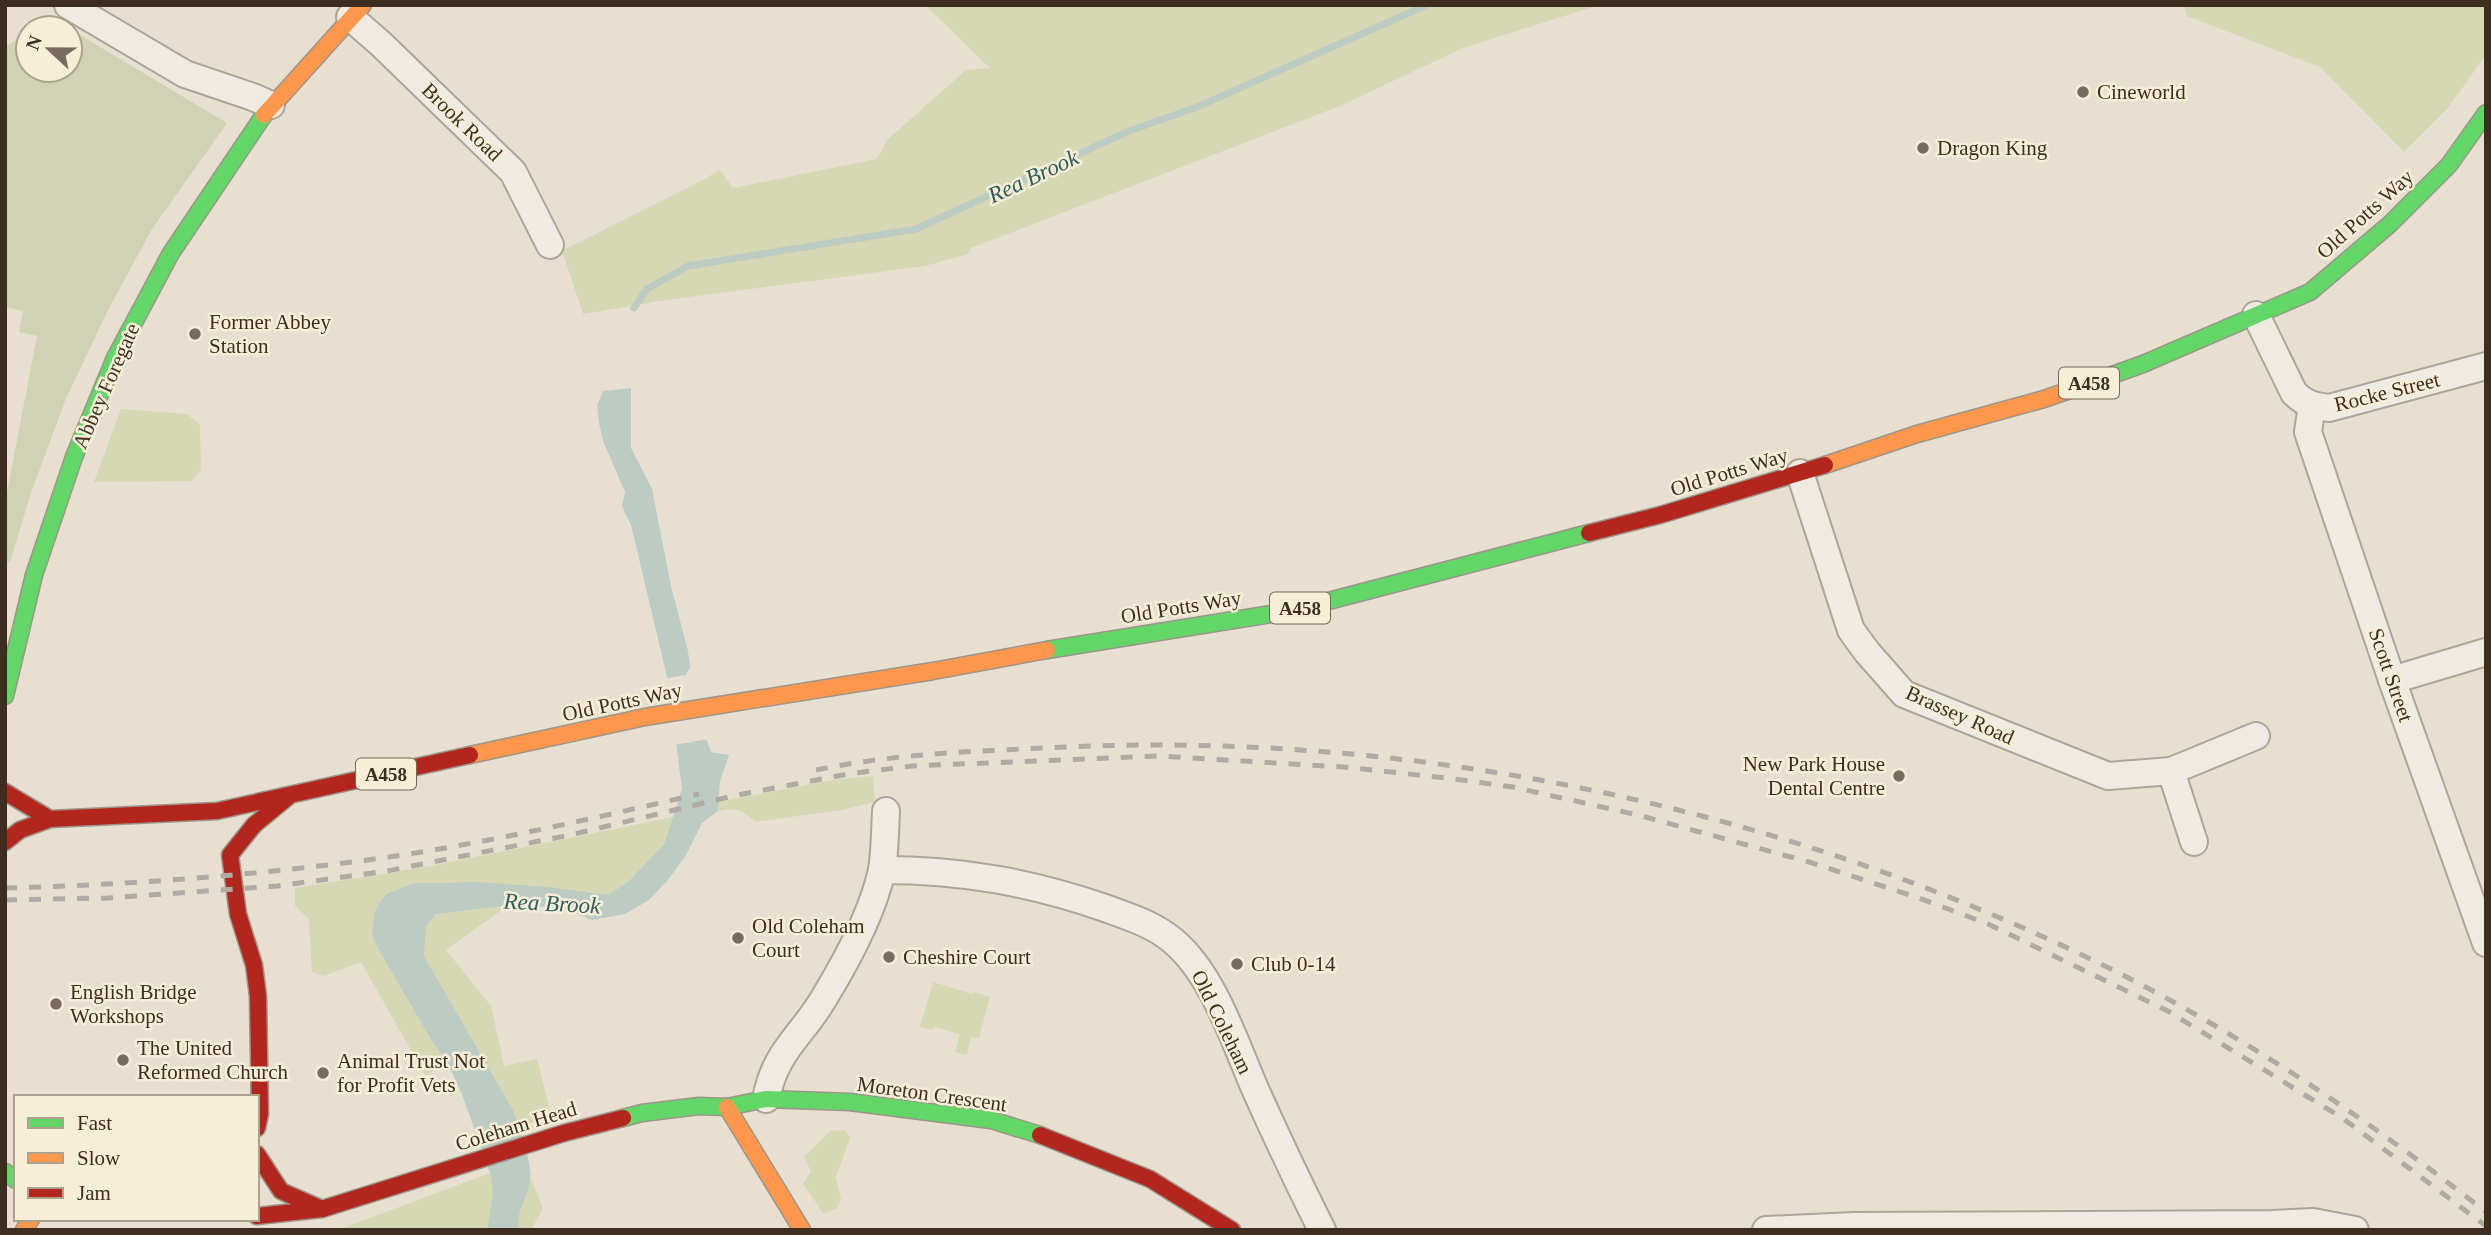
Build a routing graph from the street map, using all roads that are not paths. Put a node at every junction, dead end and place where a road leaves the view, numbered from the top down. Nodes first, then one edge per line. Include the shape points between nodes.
1 (68, 5) edge
2 (356, 11) edge
3 (271, 105) junction
4 (2484, 116) edge
5 (2431, 160) dead end
6 (550, 246) dead end
7 (2287, 282) dead end
8 (2256, 315) junction
9 (2486, 366) edge
10 (2312, 405) junction
11 (1800, 473) junction
12 (2486, 652) edge
13 (2392, 680) junction
14 (5, 696) edge
15 (2256, 736) dead end
16 (2171, 771) junction
17 (5, 792) edge
18 (292, 794) junction
19 (886, 811) dead end
20 (50, 819) junction
21 (227, 827) junction
22 (5, 842) edge
23 (2194, 842) dead end
24 (253, 850) dead end
25 (882, 870) junction
26 (256, 908) dead end
27 (245, 934) junction
28 (2486, 943) edge
29 (765, 1099) junction
30 (727, 1107) junction
31 (259, 1119) edge
32 (259, 1157) edge
33 (322, 1209) junction
34 (259, 1216) edge
35 (2273, 1227) edge
36 (2004, 1228) edge
37 (802, 1230) edge
38 (1232, 1230) edge
39 (1322, 1230) edge
40 (1766, 1230) edge
41 (2355, 1230) edge

1 - 3 street via 185,74
2 - 3 main road, Abbey Foregate
2 - 6 street, Brook Road via 381,44 513,172
3 - 14 main road, Abbey Foregate via 171,253 115,358 74,457 34,575
4 - 5 main road, Old Potts Way / A458
4 - 8 main road, Old Potts Way / A458 via 2449,165 2390,224 2310,292
7 - 8 main road, Old Potts Way / A458
8 - 10 street, Rocke Street via 2294,393
8 - 11 main road, Old Potts Way / A458 via 2143,364 2044,399
9 - 10 street, Rocke Street via 2329,408
10 - 13 street, Scott Street via 2308,432
11 - 16 street, Brassey Road via 1851,629 1904,694 2108,776
11 - 18 main road, Old Potts Way / A458 via 1660,515 1290,611 645,717
12 - 13 street
13 - 28 street, Scott Street
15 - 16 street, Brassey Road
16 - 23 street
17 - 20 main road
18 - 21 main road, Old Potts Way / A458
18 - 21 main road, Old Potts Way / A458 via 254,825
19 - 25 street
20 - 21 main road, Old Potts Way / A458
20 - 22 main road, Old Potts Way / A458 via 20,830
21 - 24 main road, A458
21 - 27 main road
25 - 29 street via 855,940 823,1000 780,1056
25 - 39 street, Old Coleham via 951,872 1010,881 1134,918 1171,939 1196,966 1214,998
26 - 27 main road
27 - 31 main road via 258,996
29 - 30 main road, Moreton Crescent
29 - 38 main road, Moreton Crescent via 850,1102 991,1120 1057,1140 1150,1179
30 - 33 main road, Coleham Head via 642,1113
30 - 37 main road
32 - 33 main road via 281,1191
33 - 34 main road, Coleham Head
35 - 36 street
35 - 41 street via 2313,1222
36 - 40 street

